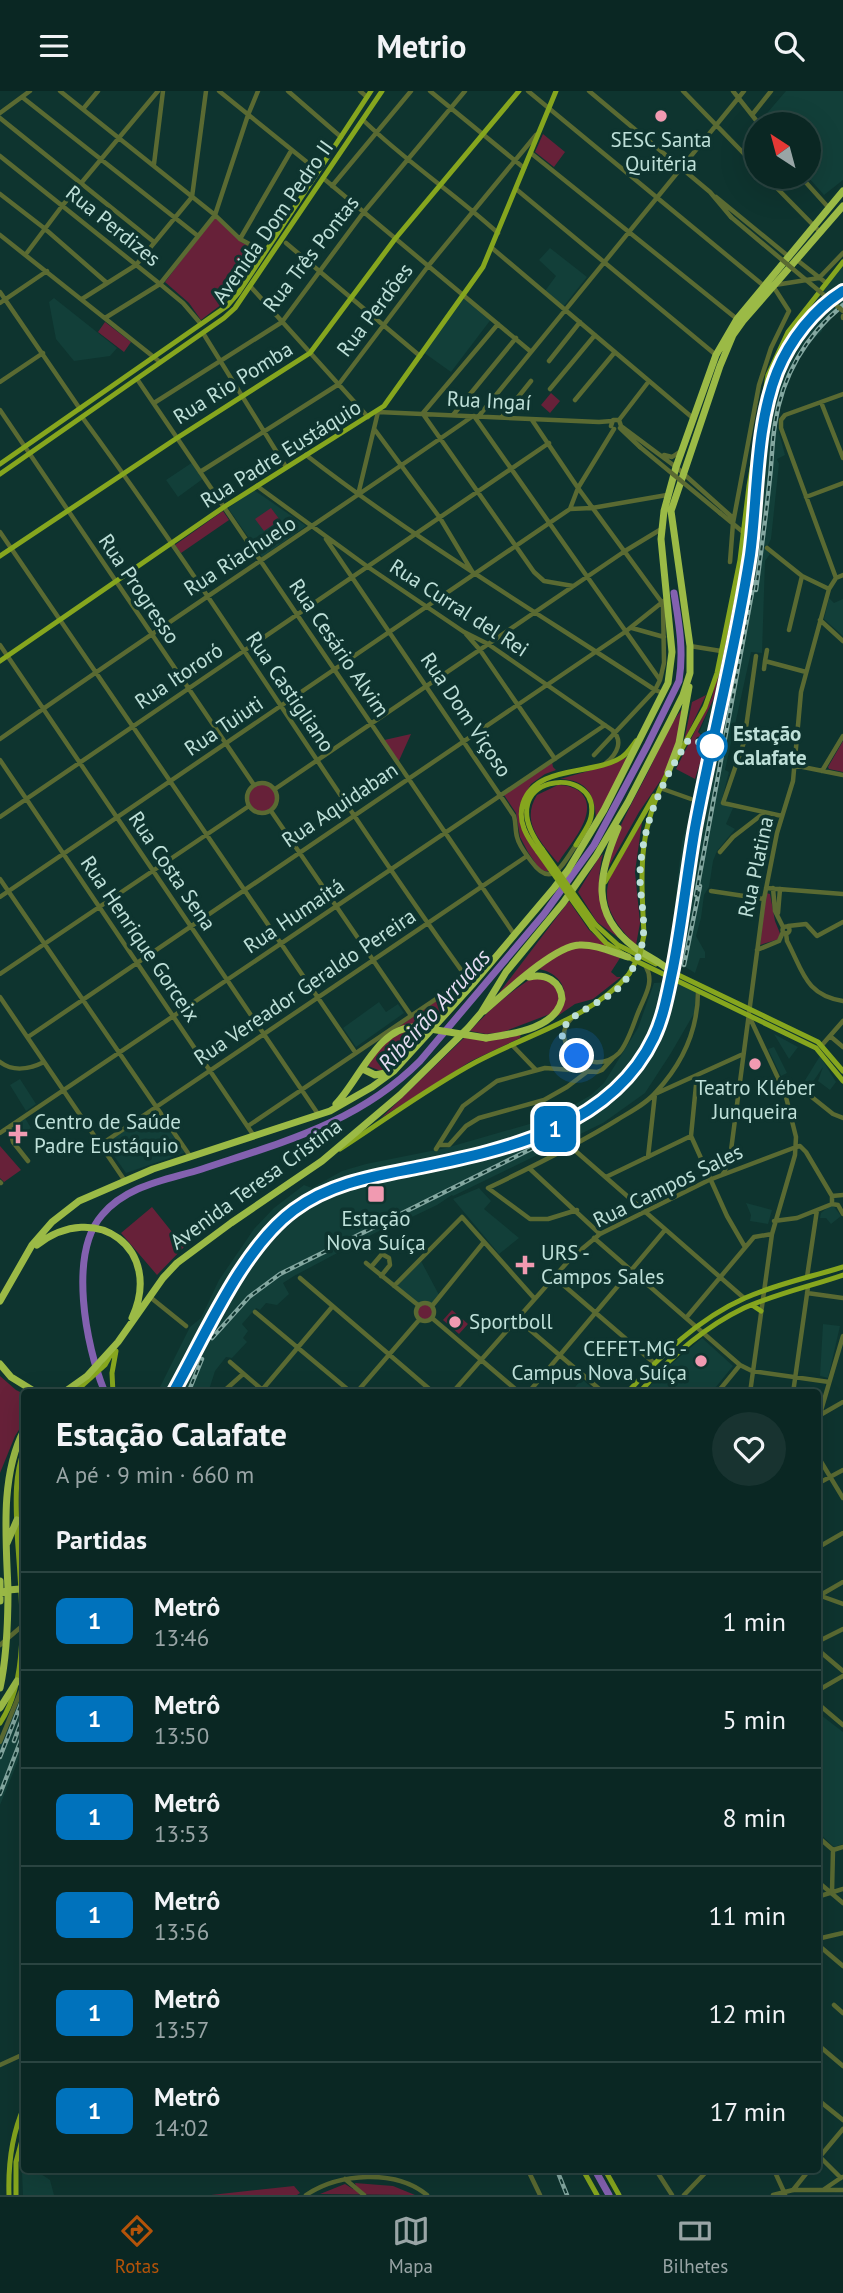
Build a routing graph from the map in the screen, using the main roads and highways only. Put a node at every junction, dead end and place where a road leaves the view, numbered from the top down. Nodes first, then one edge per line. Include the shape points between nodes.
1 (382, 91) edge
2 (519, 91) edge
3 (556, 91) edge
4 (369, 94) edge
5 (843, 191) edge
6 (843, 205) edge
7 (792, 258) junction
8 (843, 262) edge
9 (0, 464) edge
10 (0, 474) edge
11 (0, 556) edge
12 (0, 661) edge
13 (690, 673) junction
14 (687, 699) junction
15 (650, 721) junction
16 (670, 721) junction
17 (668, 772) junction
18 (660, 788) junction
19 (628, 802) junction
20 (576, 845) joint
21 (540, 851) junction
22 (568, 870) junction
23 (602, 895) junction
24 (593, 926) junction
25 (628, 957) junction
26 (671, 972) junction
27 (521, 980) junction
28 (749, 1012) junction
29 (481, 1013) junction
30 (761, 1022) junction
31 (757, 1030) road end
32 (363, 1069) junction
33 (394, 1071) junction
34 (843, 1071) edge
35 (843, 1081) edge
36 (330, 1111) junction
37 (322, 1161) junction
38 (28, 1252) junction
39 (843, 1267) edge
40 (843, 1276) edge
41 (0, 1301) edge
42 (752, 1305) junction
43 (761, 1311) road end
44 (118, 1342) junction
45 (0, 1364) edge
46 (88, 1378) junction
47 (30, 1389) edge
48 (70, 1389) edge
49 (78, 1389) edge
50 (113, 1389) edge
51 (631, 1389) edge
52 (643, 1389) edge
53 (21, 1435) edge
54 (21, 1462) edge
55 (17, 1520) junction
56 (5, 1547) junction
57 (21, 1579) edge
58 (2, 1587) edge
59 (21, 1594) edge
60 (0, 1601) edge
61 (21, 1627) edge
62 (3, 1643) edge
63 (21, 1657) edge
64 (21, 1657) edge
65 (21, 1682) edge
66 (0, 1688) edge
67 (0, 1708) edge
68 (0, 1723) edge
69 (21, 2114) edge
70 (21, 2144) edge
71 (585, 2173) edge
72 (607, 2173) edge
73 (9, 2195) edge
74 (16, 2195) edge
75 (597, 2195) edge
76 (619, 2195) edge

1 - 10 main road, Avenida Dom Pedro II via 235,308
2 - 11 main road, Rua Rio Pomba via 395,239 310,353
3 - 12 main road, Rua Padre Eustáquio via 483,267 378,412 224,507
4 - 9 main road, Avenida Dom Pedro II via 227,306
5 - 7 highway
6 - 7 highway
7 - 13 highway, Avenida Teresa Cristina via 733,335 671,511
7 - 15 highway, Avenida Teresa Cristina via 737,319 716,355 667,495 663,563 671,672 659,691
8 - 17 main road via 822,280 776,353 768,375 717,673 705,706
13 - 14 highway
13 - 16 highway, Avenida Teresa Cristina
14 - 16 highway
14 - 17 highway
15 - 21 main road via 627,753 604,765 546,778 531,789 521,817 524,831
15 - 22 highway, Avenida Teresa Cristina
16 - 19 highway, Avenida Teresa Cristina
17 - 18 main road
18 - 23 main road via 605,879
18 - 37 main road, bridge via 644,836 640,874 644,935 629,974 616,990 591,1008 474,1063
19 - 23 highway via 606,856
19 - 29 highway, Avenida Teresa Cristina via 596,856 506,972
20 - 21 main road via 591,820 589,799 578,786 553,782 537,789 526,812
20 - 22 highway
21 - 24 main road, bridge
22 - 33 highway, Avenida Teresa Cristina
23 - 26 highway via 604,908 624,938
24 - 25 main road via 606,943
24 - 26 main road via 618,945
25 - 27 highway via 576,945 559,951
25 - 28 main road
26 - 28 main road
27 - 29 highway
27 - 32 highway, bridge via 549,977 562,993 561,1006 550,1018 511,1034 486,1038 407,1027 390,1034
28 - 30 main road
28 - 34 main road via 822,1045
29 - 37 highway, Avenida Teresa Cristina via 400,1095
30 - 31 main road
30 - 35 main road via 816,1048
32 - 33 highway via 375,1075
32 - 36 highway
33 - 36 highway, Avenida Teresa Cristina
36 - 38 highway, Avenida Teresa Cristina via 190,1156 79,1201 49,1225
37 - 44 highway, Avenida Teresa Cristina via 184,1257 163,1277
38 - 41 highway
38 - 44 highway via 56,1232 89,1226 123,1242 139,1269 140,1297
39 - 51 main road via 744,1298 696,1327
40 - 42 main road
42 - 43 main road
42 - 52 main road via 702,1333
44 - 46 highway
44 - 50 main road
45 - 47 highway via 10,1377
46 - 48 highway
46 - 49 main road
53 - 56 highway via 5,1474
54 - 55 main road via 16,1483
55 - 56 highway
55 - 57 main road
56 - 58 highway
58 - 59 highway
58 - 60 highway
58 - 62 highway
61 - 63 main road
62 - 66 highway
64 - 65 main road
65 - 67 highway
65 - 68 main road
69 - 73 main road via 12,2148
70 - 74 main road
71 - 75 main road
72 - 76 main road

